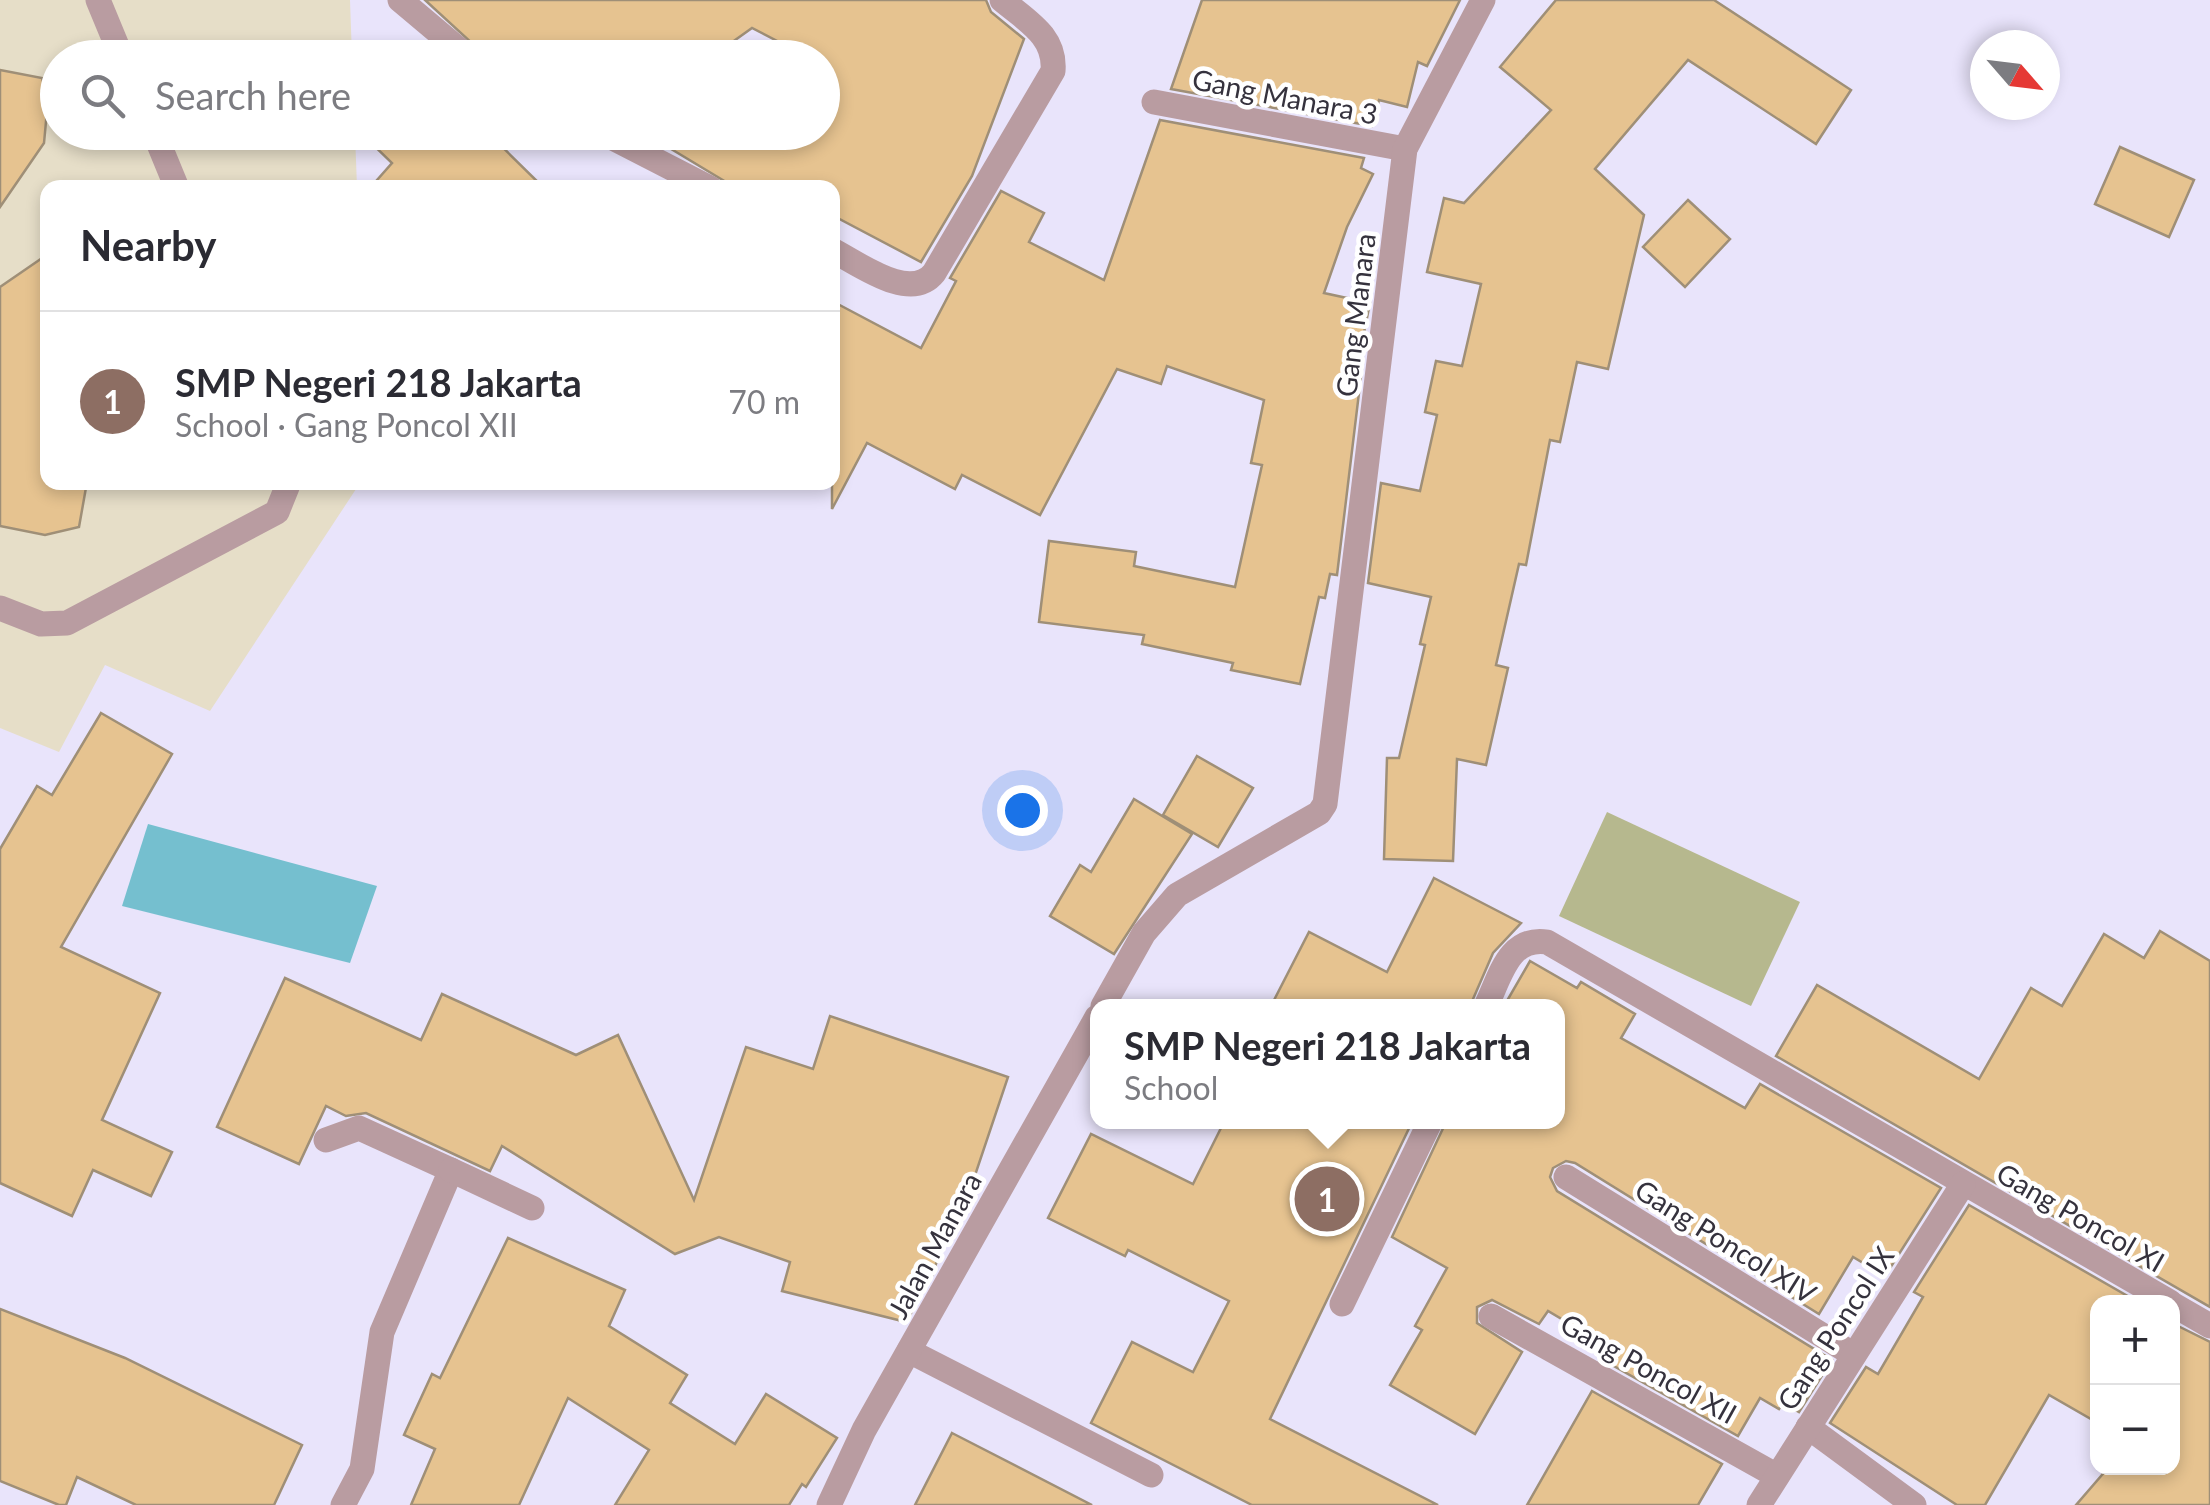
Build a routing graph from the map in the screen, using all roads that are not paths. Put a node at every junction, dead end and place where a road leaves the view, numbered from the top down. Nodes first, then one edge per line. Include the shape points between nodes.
1 (98, 0) edge
2 (400, 0) edge
3 (1002, 0) edge
4 (1483, 0) edge
5 (115, 40) edge
6 (448, 40) edge
7 (1154, 102) dead end
8 (1405, 149) junction
9 (161, 150) edge
10 (637, 150) edge
11 (174, 180) edge
12 (695, 180) edge
13 (840, 254) edge
14 (286, 490) edge
15 (0, 608) edge
16 (1107, 999) edge
17 (1489, 999) edge
18 (1090, 1029) edge
19 (1427, 1129) edge
20 (326, 1140) dead end
21 (452, 1170) junction
22 (1566, 1177) dead end
23 (1963, 1184) junction
24 (532, 1208) dead end
25 (2157, 1295) edge
26 (1342, 1304) dead end
27 (2180, 1308) edge
28 (1491, 1316) dead end
29 (2210, 1326) edge
30 (909, 1351) junction
31 (1854, 1356) junction
32 (1808, 1427) junction
33 (1152, 1475) dead end
34 (1777, 1476) junction
35 (343, 1505) edge
36 (829, 1505) edge
37 (1759, 1505) edge
38 (1914, 1505) edge

1 - 5 street
2 - 6 street
3 - 13 street via 1045,35 1053,72 934,273 920,283 901,284
4 - 8 street, Gang Manara
7 - 8 street, Gang Manara 3
8 - 16 street, Gang Manara via 1329,790 1319,814 1177,895 1144,933
9 - 11 street
10 - 12 street
14 - 15 street via 276,512 67,623 41,624
17 - 23 street, Gang Poncol XI via 1513,950 1530,940 1546,942
18 - 30 street, Jalan Manara
19 - 26 street
20 - 21 street via 359,1128
21 - 24 street
21 - 35 street via 382,1332 362,1469
22 - 31 street, Gang Poncol XIV
23 - 25 street, Gang Poncol XI
23 - 31 street, Gang Poncol IX
27 - 29 street, Gang Poncol XI
28 - 34 street, Gang Poncol XII
30 - 33 street
30 - 36 street, Jalan Manara
31 - 32 street, Gang Poncol IX
32 - 34 street, Gang Poncol IX
32 - 38 street
34 - 37 street, Gang Poncol IX

